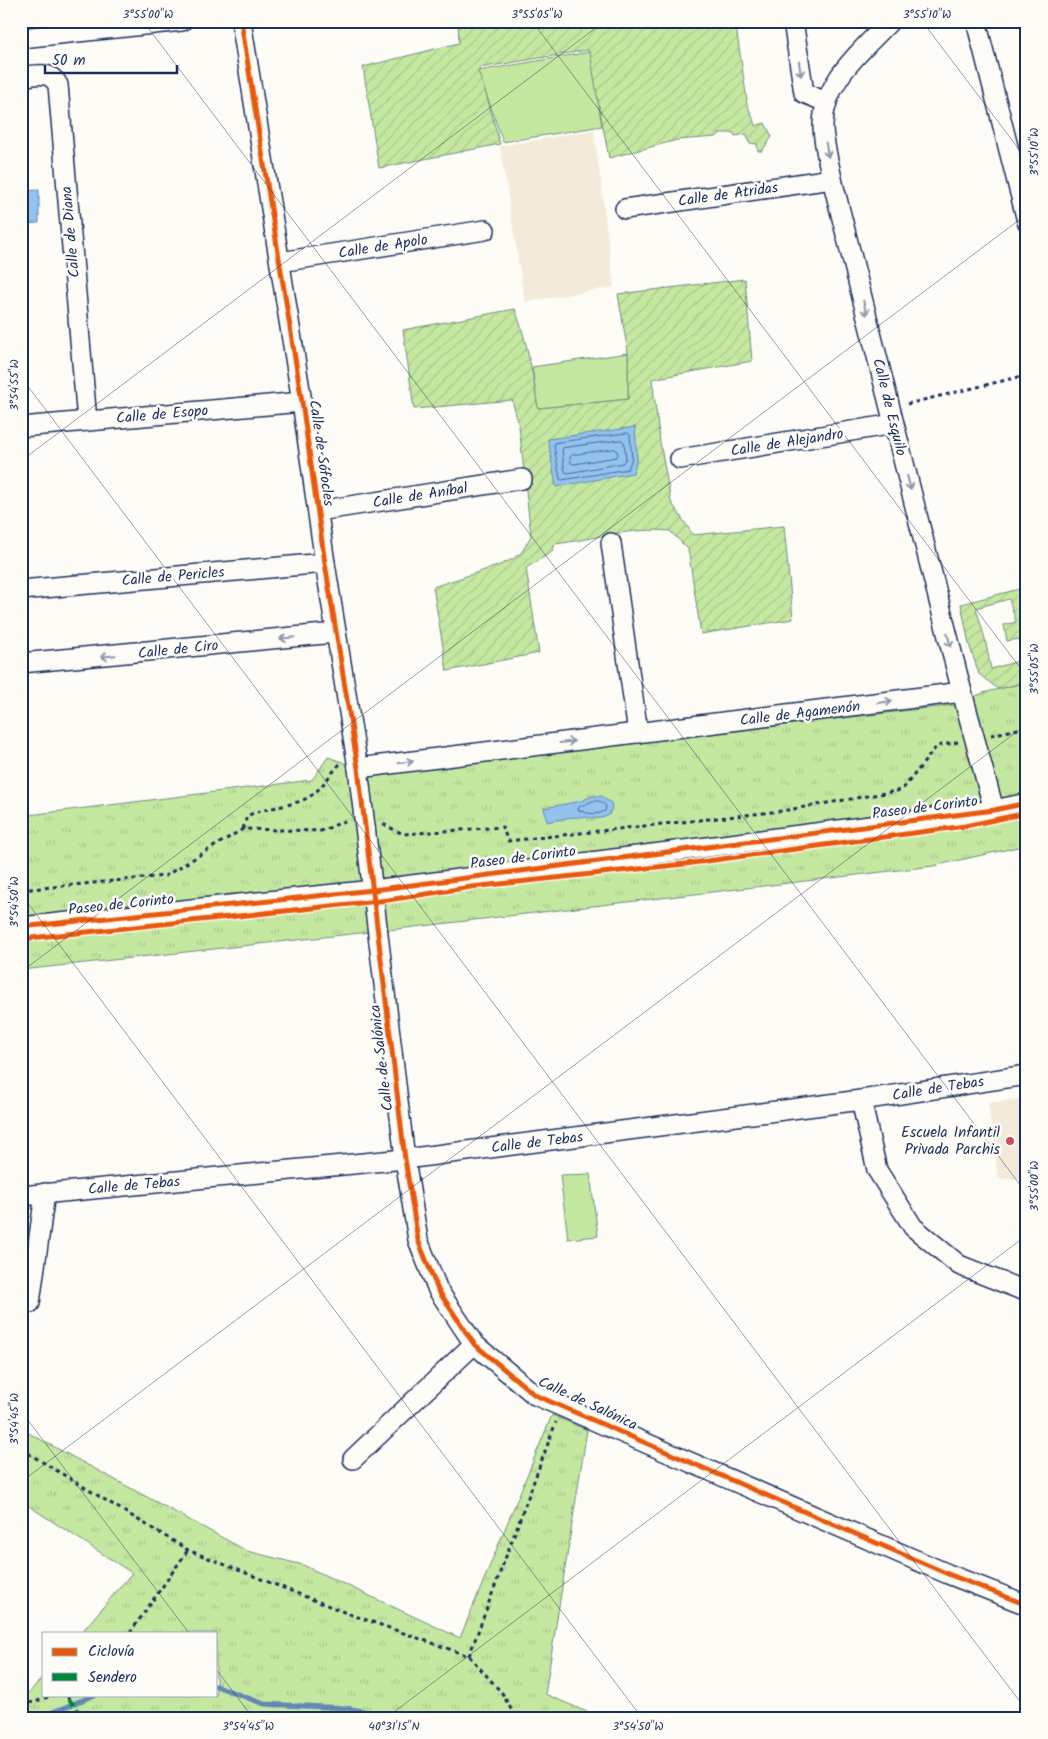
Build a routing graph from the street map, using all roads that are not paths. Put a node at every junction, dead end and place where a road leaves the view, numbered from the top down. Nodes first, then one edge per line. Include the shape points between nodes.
1 (182, 21) edge
2 (241, 21) edge
3 (793, 21) edge
4 (890, 21) edge
5 (976, 21) edge
6 (21, 38) edge
7 (21, 77) edge
8 (826, 102) junction
9 (832, 179) junction
10 (625, 209) dead end
11 (1027, 221) edge
12 (485, 230) dead end
13 (280, 262) junction
14 (302, 402) junction
15 (892, 416) junction
16 (87, 421) junction
17 (21, 427) edge
18 (680, 460) dead end
19 (522, 479) dead end
20 (318, 511) junction
21 (610, 544) dead end
22 (325, 563) junction
23 (21, 590) edge
24 (335, 633) junction
25 (21, 664) edge
26 (962, 692) junction
27 (638, 733) junction
28 (357, 765) junction
29 (1027, 803) edge
30 (994, 810) junction
31 (373, 890) junction
32 (21, 926) edge
33 (1027, 1075) edge
34 (861, 1100) junction
35 (405, 1159) junction
36 (45, 1193) junction
37 (21, 1196) edge
38 (1027, 1292) edge
39 (30, 1303) dead end
40 (474, 1344) junction
41 (353, 1460) dead end
42 (1027, 1606) edge

1 - 6 street
2 - 13 street, Calle de Sófocles
3 -> 8 street via 804,93
4 - 8 street, Calle de Esquilo via 843,70
5 - 11 street
7 - 16 street, Calle de Diana via 47,74 58,86
8 -> 9 street, Calle de Esquilo via 823,126
9 - 10 street, Calle de Atridas
9 -> 15 street, Calle de Esquilo
12 - 13 street, Calle de Apolo
13 - 14 street, Calle de Sófocles
14 - 16 street, Calle de Esopo
14 - 20 street, Calle de Sófocles
15 - 18 street, Calle de Alejandro
15 -> 26 street, Calle de Esquilo
16 - 17 street, Calle de Esopo
19 - 20 street, Calle de Aníbal
20 - 22 street, Calle de Sófocles
21 - 27 street
22 - 23 street, Calle de Pericles
22 - 24 street, Calle de Sófocles
24 -> 25 street, Calle de Ciro
24 - 28 street, Calle de Sófocles
27 -> 26 street, Calle de Agamenón
26 - 30 street, Calle de Esquilo
28 -> 27 street, Calle de Agamenón
28 - 31 street, Calle de Sófocles
29 - 30 street, Paseo de Corinto
30 - 31 street, Paseo de Corinto
31 - 32 street, Paseo de Corinto
31 - 35 street, Calle de Salónica
33 - 34 street, Calle de Tebas
34 - 35 street, Calle de Tebas
34 - 38 street via 877,1170 913,1227 959,1265
35 - 36 street, Calle de Tebas
35 - 40 street, Calle de Salónica via 418,1240 438,1290
36 - 37 street, Calle de Tebas
36 - 39 street
40 - 41 street
40 - 42 street, Calle de Salónica via 535,1395

